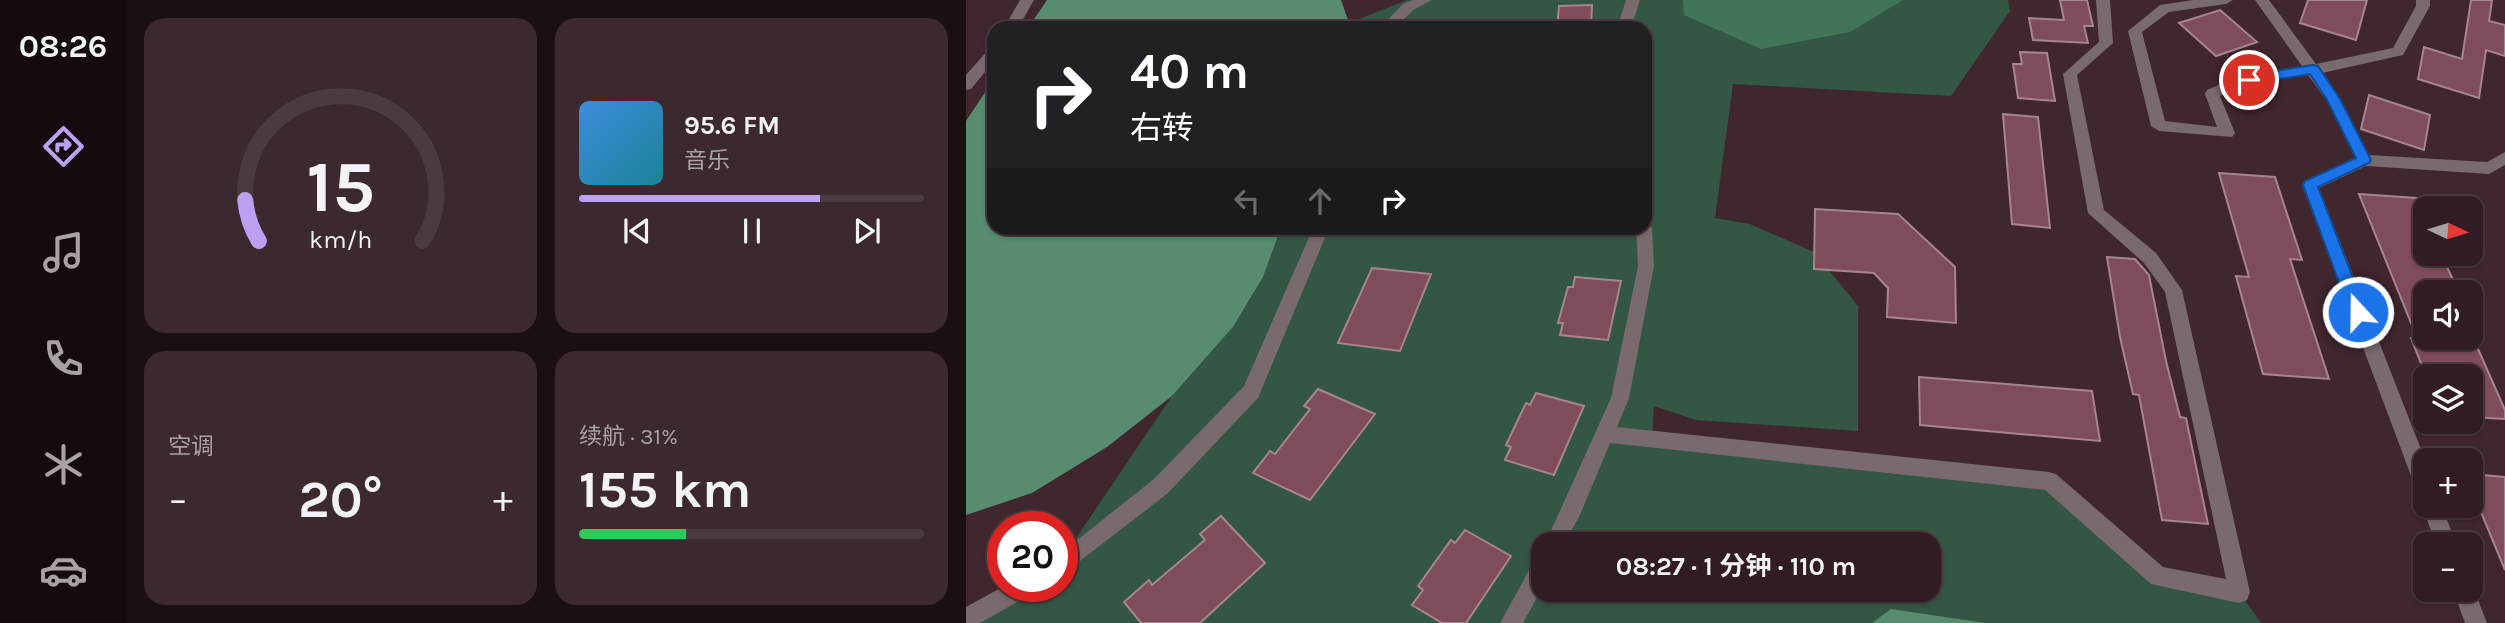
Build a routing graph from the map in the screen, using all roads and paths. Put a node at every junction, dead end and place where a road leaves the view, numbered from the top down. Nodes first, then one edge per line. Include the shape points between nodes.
1 (1027, 0) edge
2 (1425, 0) edge
3 (1633, 0) edge
4 (2103, 0) edge
5 (2225, 0) edge
6 (2262, 0) edge
7 (2423, 0) edge
8 (1015, 21) edge
9 (1394, 21) edge
10 (1627, 21) edge
11 (987, 60) edge
12 (2313, 69) junction
13 (966, 85) edge
14 (2505, 158) edge
15 (2364, 160) junction
16 (1318, 235) edge
17 (1644, 235) edge
18 (1605, 434) junction
19 (2413, 455) edge
20 (1560, 532) edge
21 (1078, 552) edge
22 (1531, 587) edge
23 (997, 602) edge
24 (2468, 602) edge
25 (966, 619) edge
26 (1511, 623) edge
27 (2476, 623) edge

1 - 8 lane
2 - 9 lane via 1408,7
3 - 10 lane
4 - 18 lane via 2106,43 2070,74 2096,213 2150,258 2173,290 2239,592 2158,577 2049,481
5 - 12 lane via 2165,8 2134,31 2159,126 2227,133 2212,94 2224,86
6 - 12 lane
7 - 12 lane via 2398,52
11 - 13 lane
12 - 15 lane
14 - 15 lane via 2489,168
15 - 19 lane via 2310,185
16 - 21 lane via 1251,392 1161,486
17 - 18 lane via 1644,279 1620,398
18 - 20 lane
22 - 26 lane
23 - 25 lane
24 - 27 lane

